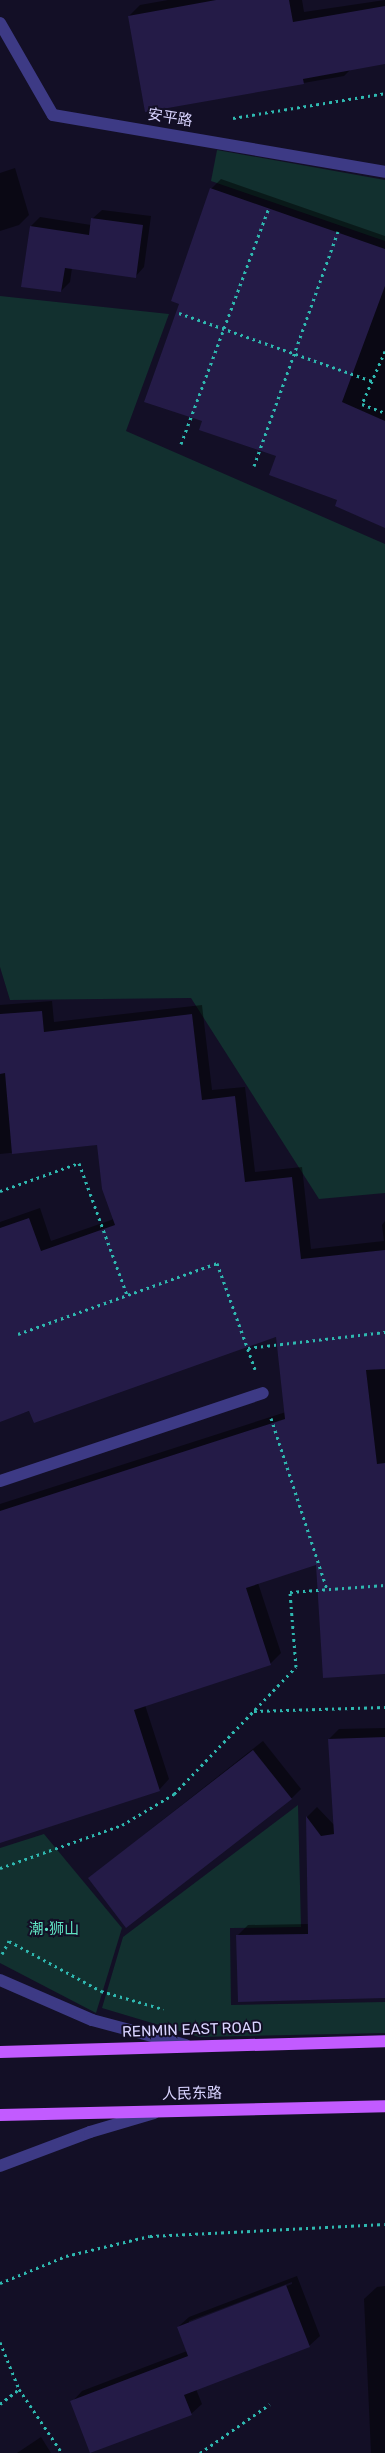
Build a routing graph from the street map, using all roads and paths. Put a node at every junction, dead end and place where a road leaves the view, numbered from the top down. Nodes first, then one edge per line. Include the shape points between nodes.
1 (0, 23) edge
2 (385, 93) edge
3 (229, 118) dead end
4 (385, 172) edge
5 (269, 208) dead end
6 (338, 232) dead end
7 (179, 313) dead end
8 (226, 329) junction
9 (385, 351) edge
10 (296, 354) junction
11 (372, 381) junction
12 (385, 413) edge
13 (181, 444) dead end
14 (254, 466) dead end
15 (0, 1191) edge
16 (127, 1295) junction
17 (385, 1332) edge
18 (18, 1334) dead end
19 (248, 1348) junction
20 (263, 1393) junction
21 (0, 1481) edge
22 (385, 1585) edge
23 (327, 1589) junction
24 (385, 1707) edge
25 (253, 1711) junction
26 (0, 1868) edge
27 (0, 1957) edge
28 (0, 1980) edge
29 (168, 2011) dead end
30 (385, 2041) edge
31 (191, 2046) junction
32 (0, 2052) edge
33 (385, 2106) edge
34 (161, 2111) junction
35 (0, 2116) edge
36 (0, 2166) edge
37 (385, 2224) edge
38 (0, 2283) edge
39 (0, 2342) edge
40 (19, 2389) junction
41 (0, 2404) edge
42 (270, 2404) dead end
43 (62, 2453) edge
44 (200, 2453) edge

1 - 4 street, 安平路 via 53,115
2 - 3 path
5 - 8 path
6 - 10 path
7 - 8 path
8 - 10 path
8 - 13 path
9 - 11 path
10 - 11 path
10 - 14 path
11 - 12 path via 362,404
15 - 16 path via 78,1163
16 - 18 path
16 - 19 path via 217,1263
17 - 19 path
19 - 20 path
20 - 21 street
20 - 23 path
22 - 23 path
23 - 25 path via 290,1592 296,1667
24 - 25 path
25 - 26 path via 174,1794 122,1825
27 - 29 path via 9,1941 101,1991
28 - 31 street via 92,2020
30 - 31 main road, RENMIN EAST ROAD
31 - 32 main road, RENMIN EAST ROAD
33 - 34 main road, 人民东路
34 - 35 main road, 人民东路
34 - 36 street via 90,2132
37 - 38 path via 150,2236 66,2256
39 - 40 path
40 - 41 path
40 - 43 path
42 - 44 path

